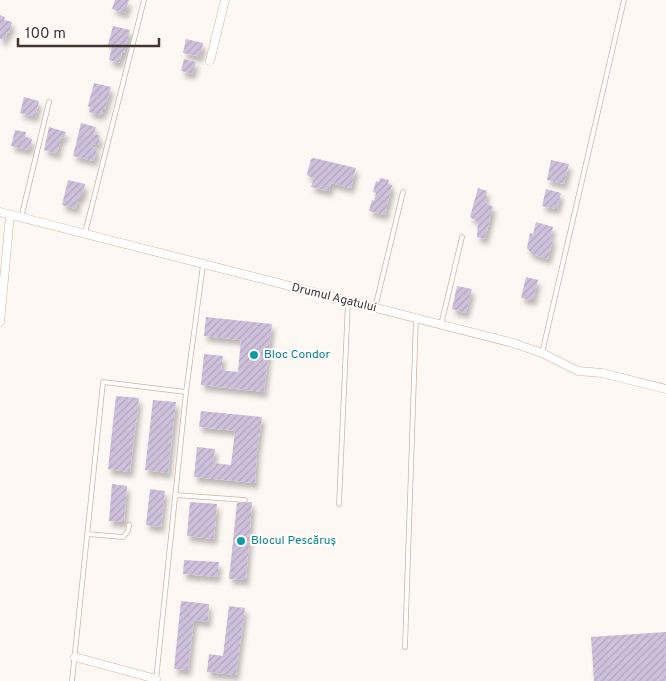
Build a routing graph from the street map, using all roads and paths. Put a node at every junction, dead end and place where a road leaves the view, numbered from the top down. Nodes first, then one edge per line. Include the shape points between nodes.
1 (144, 0) edge
2 (225, 0) edge
3 (624, 0) edge
4 (210, 61) dead end
5 (49, 102) dead end
6 (403, 192) dead end
7 (0, 212) edge
8 (10, 215) junction
9 (21, 218) junction
10 (84, 234) junction
11 (462, 237) dead end
12 (203, 265) junction
13 (348, 301) junction
14 (375, 308) junction
15 (416, 318) junction
16 (0, 322) edge
17 (441, 325) junction
18 (542, 353) junction
19 (666, 389) edge
20 (186, 392) junction
21 (175, 495) junction
22 (245, 500) dead end
23 (338, 504) dead end
24 (130, 524) dead end
25 (87, 534) junction
26 (404, 647) dead end
27 (75, 657) junction
28 (156, 680) edge
29 (72, 681) edge

1 - 10 lane
2 - 4 street
3 - 18 lane
5 - 9 lane
6 - 14 lane
7 - 8 street, Drumul Agatului
8 - 9 street, Drumul Agatului
8 - 16 street
9 - 10 street, Drumul Agatului
10 - 12 street, Drumul Agatului
11 - 17 lane
12 - 13 street, Drumul Agatului
12 - 20 lane
13 - 14 street, Drumul Agatului
13 - 23 lane
14 - 15 street, Drumul Agatului
15 - 17 street, Drumul Agatului
15 - 26 lane
17 - 18 street, Drumul Agatului
18 - 19 street, Drumul Agatului via 578,371 602,373
20 - 21 lane
20 - 25 lane via 103,382
21 - 22 lane
21 - 28 lane
24 - 25 lane via 123,537
25 - 27 lane
27 - 28 street
27 - 29 lane

